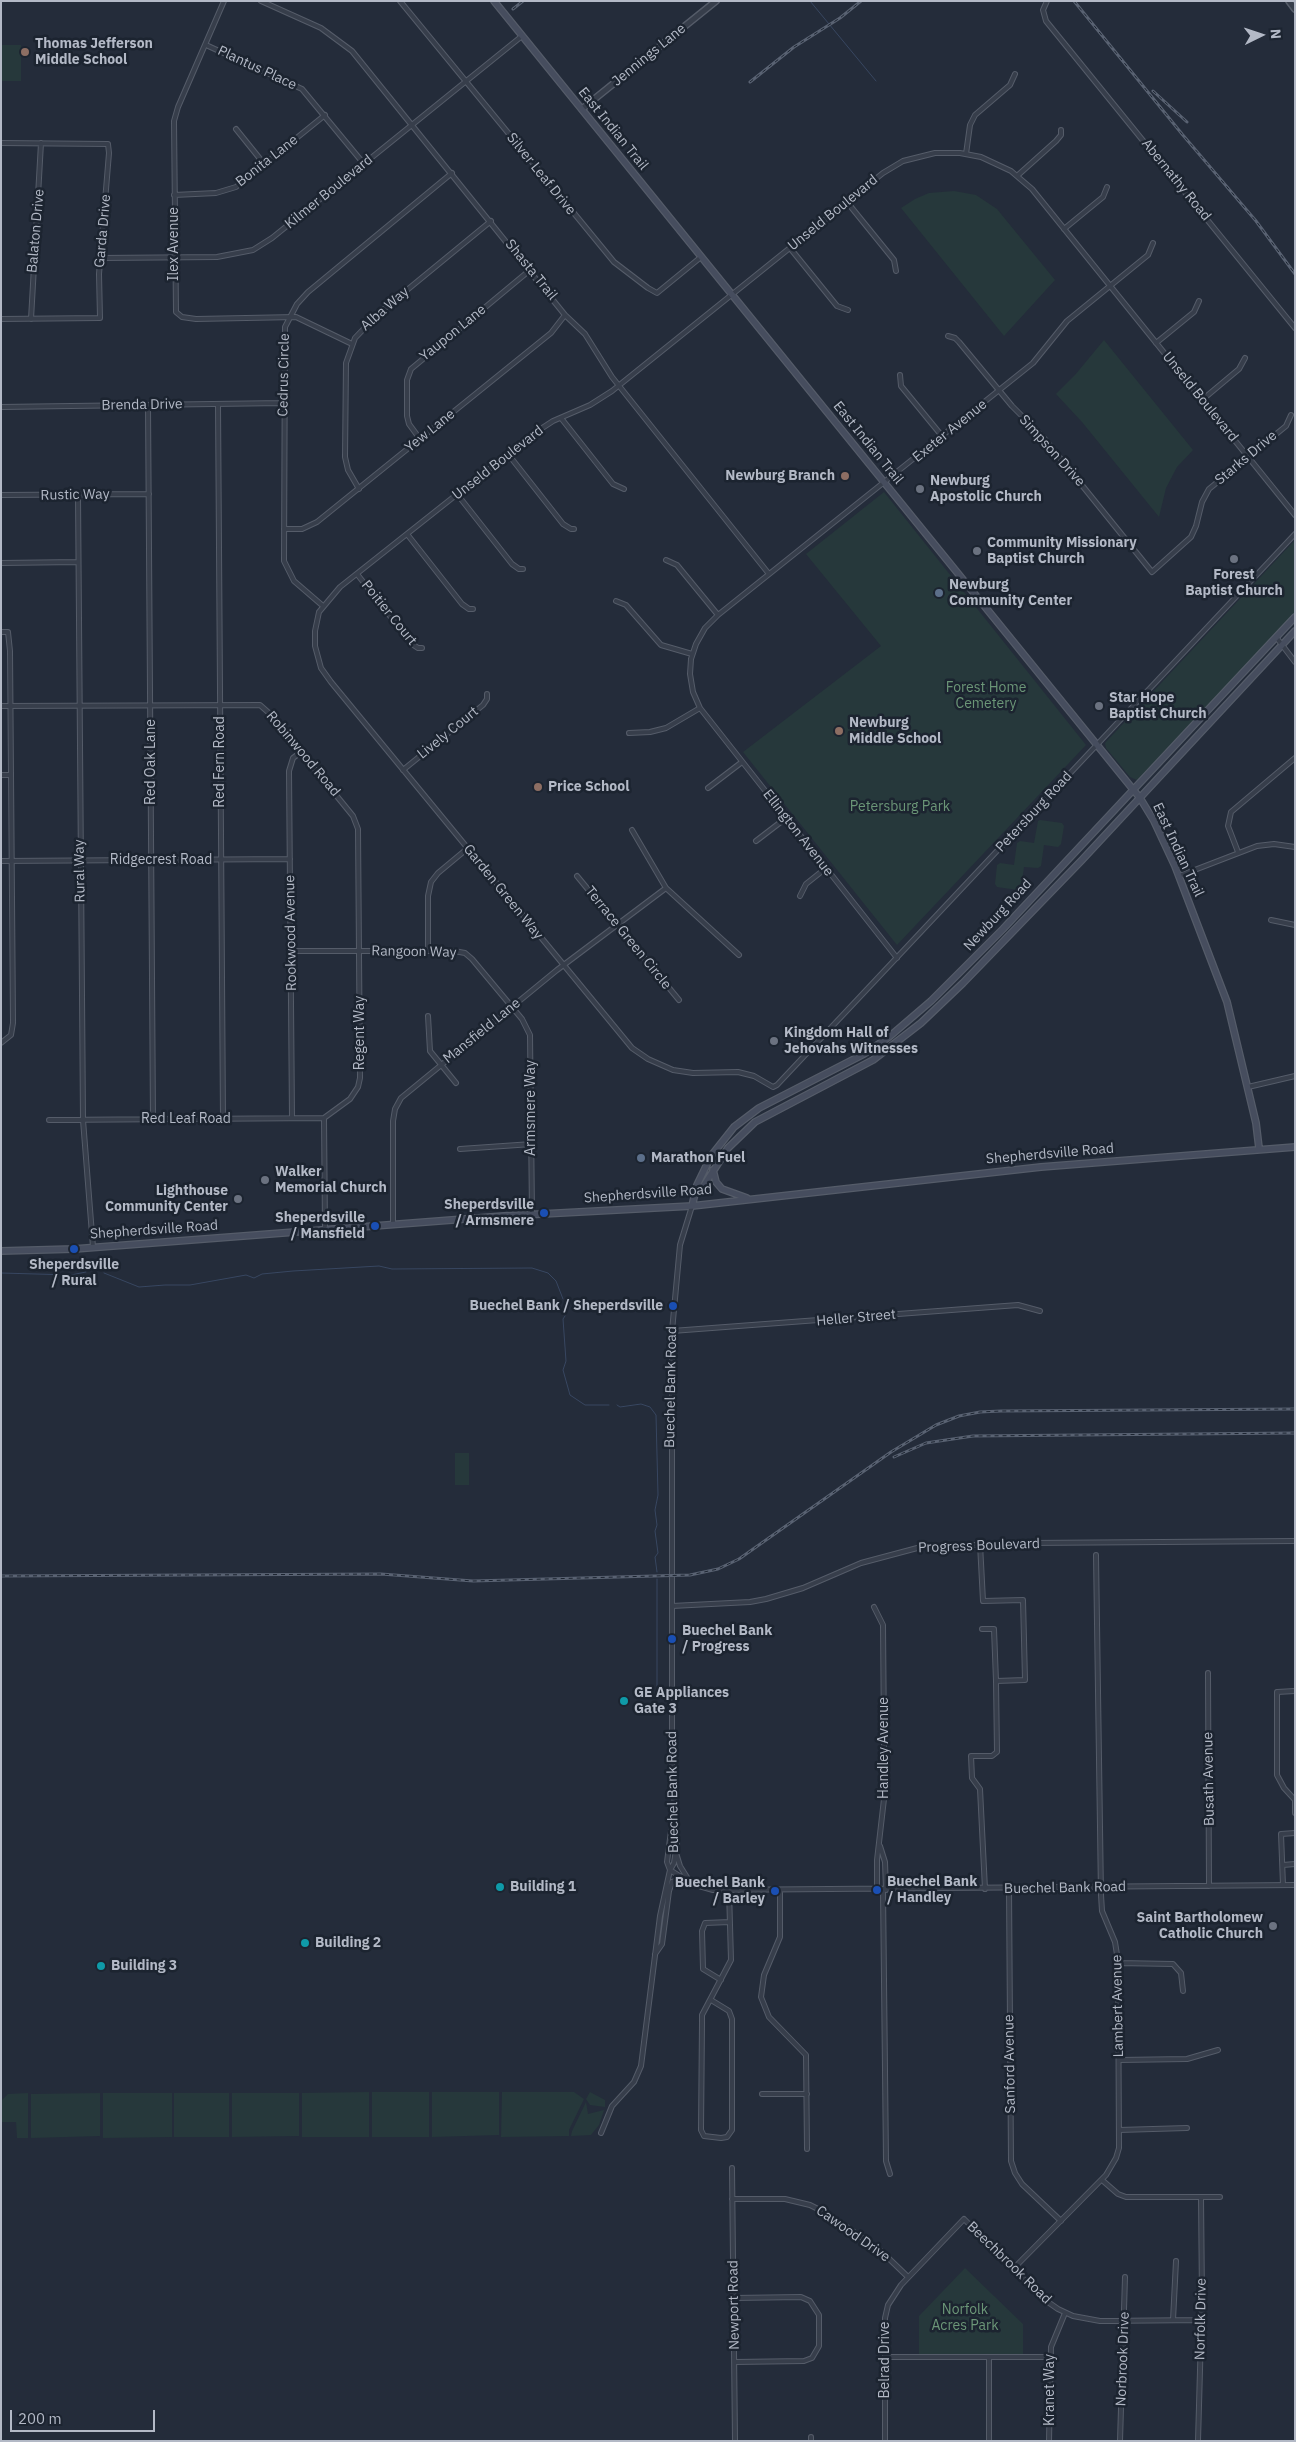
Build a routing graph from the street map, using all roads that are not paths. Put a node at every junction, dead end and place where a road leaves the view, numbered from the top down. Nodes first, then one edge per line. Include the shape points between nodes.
1 (224, 1) edge
2 (261, 1) edge
3 (400, 1) edge
4 (494, 1) edge
5 (716, 1) edge
6 (1047, 1) edge
7 (1289, 1) edge
8 (1295, 9) edge
9 (522, 36) junction
10 (206, 45) junction
11 (1015, 74) dead end
12 (466, 81) junction
13 (582, 109) junction
14 (325, 116) junction
15 (412, 125) junction
16 (236, 129) dead end
17 (1061, 130) dead end
18 (1, 143) edge
19 (41, 143) junction
20 (966, 154) junction
21 (364, 164) junction
22 (265, 165) junction
23 (452, 173) junction
24 (1017, 176) junction
25 (1107, 187) dead end
26 (174, 195) junction
27 (847, 202) junction
28 (491, 222) junction
29 (1064, 229) junction
30 (1153, 243) dead end
31 (790, 248) junction
32 (174, 257) junction
33 (100, 258) junction
34 (701, 258) junction
35 (530, 270) junction
36 (896, 271) dead end
37 (1110, 286) junction
38 (732, 295) junction
39 (1199, 301) dead end
40 (848, 310) dead end
41 (566, 314) junction
42 (31, 318) junction
43 (289, 318) junction
44 (1, 319) edge
45 (1295, 328) edge
46 (948, 336) dead end
47 (1156, 343) junction
48 (352, 344) junction
49 (1244, 358) dead end
50 (900, 375) dead end
51 (618, 385) junction
52 (999, 390) junction
53 (1202, 400) junction
54 (218, 404) junction
55 (283, 404) junction
56 (148, 405) junction
57 (1, 407) edge
58 (1290, 415) dead end
59 (561, 418) junction
60 (942, 436) junction
61 (420, 439) junction
62 (508, 454) junction
63 (1248, 457) junction
64 (884, 483) junction
65 (358, 489) junction
66 (624, 489) dead end
67 (148, 494) junction
68 (457, 494) junction
69 (1, 495) edge
70 (78, 495) junction
71 (1295, 515) edge
72 (284, 529) junction
73 (574, 529) dead end
74 (407, 534) junction
75 (1295, 534) edge
76 (666, 560) dead end
77 (78, 562) junction
78 (1, 563) edge
79 (523, 569) dead end
80 (1152, 572) joint
81 (357, 574) junction
82 (769, 574) junction
83 (616, 600) dead end
84 (323, 606) junction
85 (473, 609) dead end
86 (718, 615) junction
87 (1295, 617) edge
88 (1295, 631) edge
89 (1, 632) edge
90 (1276, 638) junction
91 (1282, 645) junction
92 (422, 648) dead end
93 (692, 654) junction
94 (1295, 662) edge
95 (487, 694) dead end
96 (220, 704) junction
97 (79, 705) junction
98 (150, 705) junction
99 (1, 706) edge
100 (10, 706) junction
101 (700, 708) junction
102 (629, 733) dead end
103 (1096, 746) junction
104 (301, 752) junction
105 (1295, 758) edge
106 (742, 762) junction
107 (403, 770) junction
108 (1, 775) edge
109 (11, 775) junction
110 (708, 788) dead end
111 (1134, 789) junction
112 (1140, 798) junction
113 (786, 818) junction
114 (355, 820) joint
115 (632, 830) dead end
116 (756, 842) dead end
117 (1295, 847) edge
118 (468, 848) junction
119 (1238, 852) junction
120 (290, 859) junction
121 (80, 860) junction
122 (151, 860) junction
123 (220, 860) junction
124 (1, 861) edge
125 (12, 861) junction
126 (826, 868) junction
127 (577, 876) dead end
128 (1179, 876) junction
129 (666, 888) junction
130 (800, 896) dead end
131 (1271, 920) dead end
132 (1295, 924) edge
133 (618, 926) junction
134 (291, 951) junction
135 (360, 951) junction
136 (428, 951) junction
137 (739, 955) dead end
138 (897, 958) junction
139 (564, 966) junction
140 (679, 1000) dead end
141 (512, 1006) junction
142 (428, 1016) dead end
143 (1, 1043) edge
144 (441, 1065) junction
145 (1295, 1076) edge
146 (456, 1084) dead end
147 (773, 1087) joint
148 (1248, 1087) junction
149 (292, 1118) junction
150 (324, 1118) junction
151 (153, 1119) junction
152 (223, 1119) junction
153 (49, 1120) dead end
154 (83, 1120) junction
155 (532, 1144) junction
156 (1295, 1147) edge
157 (1259, 1148) junction
158 (460, 1149) dead end
159 (713, 1168) junction
160 (697, 1192) junction
161 (754, 1199) junction
162 (692, 1206) junction
163 (532, 1214) junction
164 (393, 1224) junction
165 (325, 1230) junction
166 (93, 1247) junction
167 (1, 1251) edge
168 (1040, 1311) dead end
169 (672, 1331) junction
170 (1295, 1541) edge
171 (980, 1544) junction
172 (1096, 1555) dead end
173 (672, 1606) junction
174 (874, 1607) dead end
175 (982, 1629) dead end
176 (1208, 1673) dead end
177 (996, 1681) junction
178 (1295, 1691) edge
179 (1295, 1813) edge
180 (674, 1826) junction
181 (1295, 1833) edge
182 (880, 1844) junction
183 (676, 1850) junction
184 (1295, 1864) edge
185 (1282, 1865) junction
186 (670, 1870) junction
187 (684, 1878) junction
188 (690, 1882) junction
189 (1284, 1885) junction
190 (1295, 1885) edge
191 (1210, 1886) junction
192 (1101, 1887) junction
193 (1009, 1888) junction
194 (985, 1889) junction
195 (729, 1890) junction
196 (780, 1890) junction
197 (877, 1890) junction
198 (884, 1890) junction
199 (730, 1922) junction
200 (654, 1954) junction
201 (1118, 1963) junction
202 (721, 1980) junction
203 (1183, 1991) dead end
204 (711, 2000) junction
205 (1218, 2050) dead end
206 (1119, 2060) junction
207 (762, 2094) dead end
208 (807, 2094) junction
209 (1187, 2128) dead end
210 (1120, 2130) junction
211 (601, 2133) dead end
212 (807, 2150) dead end
213 (732, 2168) dead end
214 (890, 2174) dead end
215 (1102, 2180) junction
216 (1201, 2197) junction
217 (1220, 2197) dead end
218 (732, 2199) junction
219 (964, 2219) joint
220 (1061, 2221) junction
221 (1176, 2261) dead end
222 (1014, 2269) junction
223 (908, 2277) junction
224 (1125, 2277) dead end
225 (734, 2298) junction
226 (1065, 2313) junction
227 (1173, 2320) junction
228 (1202, 2320) junction
229 (1125, 2321) junction
230 (885, 2357) junction
231 (1050, 2357) junction
232 (989, 2358) junction
233 (735, 2362) junction
234 (735, 2441) edge
235 (885, 2441) edge
236 (989, 2441) edge
237 (1049, 2441) edge
238 (1120, 2441) edge
239 (1198, 2441) edge

1 - 10 street, Ilex Avenue
2 - 15 street, Shasta Trail via 321,28 342,42
3 - 12 street, Silver Leaf Drive
4 - 9 main road, East Indian Trail
5 - 13 street, Jennings Lane
6 - 45 street, Abernathy Road via 1043,15 1056,33
7 - 8 street
9 - 12 street, Kilmer Boulevard
9 - 13 main road, East Indian Trail
10 - 14 street, Plantus Place via 298,86
10 - 26 street, Ilex Avenue via 176,114
11 - 20 street via 1010,85 975,115 970,125
12 - 15 street, Kilmer Boulevard
12 - 34 street, Silver Leaf Drive via 610,259 648,288 659,292
13 - 34 main road, East Indian Trail
14 - 21 street, Plantus Place
14 - 22 street, Bonita Lane
15 - 21 street, Kilmer Boulevard
15 - 23 street, Shasta Trail
16 - 22 street
17 - 24 street via 1062,134 1056,141
18 - 19 street
19 - 33 street, Garda Drive via 108,144
19 - 42 street, Balaton Drive
20 - 24 street, Unseld Boulevard via 997,163
20 - 27 street, Unseld Boulevard via 935,153 903,161
21 - 32 street, Kilmer Boulevard via 253,250 228,256
22 - 26 street, Bonita Lane via 224,192
23 - 28 street, Shasta Trail
23 - 43 street, Cedrus Circle via 299,300
24 - 29 street, Unseld Boulevard via 1032,189
25 - 29 street via 1103,198
26 - 32 street, Ilex Avenue
27 - 31 street, Unseld Boulevard
27 - 36 street via 894,260
28 - 35 street, Shasta Trail
28 - 48 street, Alba Way via 372,319
29 - 37 street, Unseld Boulevard
30 - 37 street, Exeter Avenue via 1148,255
31 - 38 street, Unseld Boulevard
31 - 40 street via 837,306
32 - 33 street, Kilmer Boulevard
32 - 43 street, Ilex Avenue via 175,305 177,314 182,318
33 - 42 street, Garda Drive via 100,318
34 - 38 main road, East Indian Trail
35 - 41 street, Shasta Trail
35 - 61 street, Yaupon Lane via 410,369 407,416
37 - 47 street, Unseld Boulevard
37 - 52 street, Exeter Avenue via 1067,321 1041,356
38 - 51 street, Unseld Boulevard
38 - 64 main road, East Indian Trail
39 - 47 street via 1194,312
41 - 51 street, Shasta Trail via 585,334
41 - 61 street, Yew Lane via 551,332
42 - 44 street
43 - 48 street, Ilex Avenue via 296,317
43 - 55 street, Cedrus Circle via 283,337
46 - 52 street, Simpson Drive via 960,342
47 - 53 street, Unseld Boulevard
48 - 65 street, Alba Way via 345,377 346,457 348,470
49 - 53 street via 1240,369
50 - 60 street via 901,386
51 - 59 street, Unseld Boulevard via 590,405
51 - 82 street, Shasta Trail
52 - 60 street, Exeter Avenue
52 - 80 street, Simpson Drive via 1052,447
53 - 63 street, Unseld Boulevard
54 - 55 street, Brenda Drive
54 - 56 street, Brenda Drive
54 - 96 street, Red Fern Road
55 - 72 street, Cedrus Circle
56 - 57 street, Brenda Drive
56 - 67 street, Red Oak Lane
58 - 63 street, Starks Drive via 1286,426
59 - 62 street, Unseld Boulevard
59 - 66 street via 613,484
60 - 64 street, Exeter Avenue
61 - 65 street, Yew Lane
62 - 68 street, Unseld Boulevard
62 - 73 street via 563,524
63 - 71 street, Unseld Boulevard
63 - 80 street, Starks Drive via 1209,489 1191,537
64 - 82 street, Exeter Avenue
64 - 103 main road, East Indian Trail
65 - 72 street, Yew Lane via 314,525
67 - 70 street, Rustic Way
67 - 98 street, Red Oak Lane
68 - 74 street, Unseld Boulevard
68 - 79 street via 512,564
69 - 70 street, Rustic Way
70 - 77 street, Rural Way
72 - 84 street, Cedrus Circle via 284,561 288,574
74 - 81 street, Unseld Boulevard
74 - 85 street via 462,604
75 - 103 street, Petersburg Road
76 - 86 street via 677,565
77 - 78 street
77 - 97 street, Rural Way
81 - 84 street, Unseld Boulevard via 334,592
81 - 92 street, Poitier Court via 412,644
82 - 86 street, Exeter Avenue
83 - 93 street via 626,605 661,645
84 - 107 street, Garden Green Way via 316,621 314,638 321,668
86 - 93 street, Exeter Avenue via 705,628
87 - 90 main road, Newburg Road
88 - 91 main road, Newburg Road
89 - 100 street via 8,632
90 - 91 street
90 - 111 main road, Newburg Road
91 - 94 street
91 - 112 main road, Newburg Road
93 - 101 street, Exeter Avenue via 690,682
95 - 107 street, Lively Court via 483,704
96 - 98 street, Robinwood Road
96 - 104 street, Robinwood Road via 260,706
96 - 123 street, Red Fern Road
97 - 98 street, Robinwood Road
97 - 100 street, Robinwood Road
97 - 121 street, Rural Way
98 - 122 street, Red Oak Lane
99 - 100 street, Robinwood Road
100 - 109 street
101 - 102 street via 666,728
101 - 106 street, Ellington Avenue
103 - 111 main road, East Indian Trail
103 - 138 street, Petersburg Road
104 - 114 street, Robinwood Road
104 - 120 street, Rookwood Avenue via 293,758 289,771
105 - 119 street via 1231,812 1228,826
106 - 110 street
106 - 113 street, Ellington Avenue
107 - 118 street, Garden Green Way
108 - 109 street
109 - 125 street
111 - 112 main road, East Indian Trail
111 - 160 main road, Newburg Road via 1000,932 907,1022 864,1054 759,1108 734,1127 711,1156 697,1185
112 - 128 main road, East Indian Trail
112 - 159 main road, Newburg Road via 963,984 921,1023 874,1060 755,1122
113 - 116 street
113 - 126 street, Ellington Avenue
114 - 135 street, Regent Way
115 - 129 street
117 - 119 street via 1266,844
118 - 136 street via 434,876 429,886
118 - 139 street, Garden Green Way
119 - 128 street
120 - 123 street, Ridgecrest Road
120 - 134 street, Rookwood Avenue
121 - 122 street, Ridgecrest Road
121 - 125 street, Ridgecrest Road
121 - 154 street, Rural Way
122 - 123 street, Ridgecrest Road
122 - 151 street, Red Oak Lane
123 - 152 street, Red Fern Road
124 - 125 street, Ridgecrest Road
125 - 143 street via 13,1023 11,1036
126 - 130 street via 802,888
126 - 138 street, Ellington Avenue
127 - 133 street, Terrace Green Circle
128 - 148 main road, East Indian Trail via 1227,1002
129 - 133 street, Mansfield Lane
129 - 137 street
131 - 132 street
133 - 139 street, Mansfield Lane
133 - 140 street, Terrace Green Circle
134 - 135 street, Rangoon Way
134 - 149 street, Rookwood Avenue
135 - 136 street, Rangoon Way
135 - 150 street, Regent Way via 360,1083 350,1099
136 - 141 street, Rangoon Way via 465,953
138 - 147 street, Petersburg Road
139 - 141 street, Mansfield Lane
139 - 147 street, Garden Green Way via 626,1041 648,1059 683,1072 746,1074
141 - 144 street, Mansfield Lane
141 - 155 street, Armsmere Way via 530,1035
142 - 144 street via 429,1048
144 - 146 street
144 - 164 street, Mansfield Lane via 401,1098 395,1109
145 - 148 street
148 - 157 main road, East Indian Trail
149 - 150 street, Red Leaf Road
149 - 152 street, Red Leaf Road
150 - 165 street
151 - 152 street, Red Leaf Road
151 - 154 street, Red Leaf Road
153 - 154 street, Red Leaf Road
154 - 166 street, Rural Way
155 - 158 street
155 - 163 street, Armsmere Way
156 - 157 main road, Shepherdsville Road
157 - 161 main road, Shepherdsville Road via 1041,1167
159 - 160 main road, Newburg Road
159 - 161 main road via 716,1182 722,1189
160 - 162 main road, Newburg Road
161 - 162 main road, Shepherdsville Road
162 - 163 main road, Shepherdsville Road
162 - 169 street, Buechel Bank Road via 680,1245
163 - 164 main road, Shepherdsville Road
164 - 165 main road, Shepherdsville Road
165 - 166 main road, Shepherdsville Road
166 - 167 main road, Shepherdsville Road
168 - 169 street, Heller Street via 1018,1305
169 - 173 street, Buechel Bank Road
170 - 171 street, Progress Boulevard
171 - 173 street, Progress Boulevard via 921,1547 887,1555 801,1589 766,1599
171 - 177 street via 983,1601 1023,1600 1025,1680
172 - 192 street, Lambert Avenue
173 - 180 street, Buechel Bank Road
174 - 182 street, Handley Avenue via 883,1625 884,1791
175 - 177 street via 994,1629
176 - 191 street, Busath Avenue
177 - 194 street via 996,1752 992,1756 972,1756 972,1778 980,1789
178 - 179 street via 1277,1692 1277,1775 1295,1800
180 - 183 street, Buechel Bank Road
180 - 186 street via 667,1862
181 - 185 street via 1280,1834
182 - 197 street, Handley Avenue
182 - 198 street
183 - 186 street, Buechel Bank Road
183 - 188 street via 680,1866
184 - 185 street
185 - 189 street
186 - 187 street, Buechel Bank Road
186 - 200 street via 663,1893
187 - 188 street, Buechel Bank Road
187 - 200 street via 672,1882 662,1944
188 - 195 street, Buechel Bank Road via 708,1890
189 - 190 street, Buechel Bank Road
189 - 191 street, Buechel Bank Road
191 - 192 street, Buechel Bank Road
192 - 193 street, Buechel Bank Road
192 - 201 street, Lambert Avenue via 1102,1911 1115,1942
193 - 194 street, Buechel Bank Road
193 - 220 street, Sanford Avenue via 1011,2161 1022,2184
194 - 198 street, Buechel Bank Road
195 - 196 street, Buechel Bank Road
195 - 199 street
196 - 197 street, Buechel Bank Road
196 - 208 street via 780,1937 764,1975 761,1997 769,2017 804,2051
197 - 198 street, Buechel Bank Road
198 - 214 street via 886,2161
199 - 202 street via 731,1960
199 - 202 street via 705,1923 702,1931 703,1969
200 - 211 street via 641,2066 634,2082 612,2106
201 - 203 street via 1173,1964 1181,1973
201 - 206 street, Lambert Avenue
202 - 204 street
204 - 204 street via 702,2015 701,2130 704,2136 722,2138 732,2130 732,2019 729,2010
205 - 206 street via 1187,2059
206 - 210 street, Lambert Avenue
207 - 208 street
208 - 212 street
209 - 210 street
210 - 215 street, Lambert Avenue via 1116,2158
213 - 218 street, Newport Road
215 - 216 street via 1126,2197
215 - 220 street, Lambert Avenue
216 - 217 street
216 - 228 street, Norfolk Drive
218 - 223 street, Cawood Drive via 786,2199 810,2205 881,2252
218 - 225 street, Newport Road
219 - 222 street, Beechbrook Road
219 - 223 street, Belrad Drive
220 - 222 street, Lambert Avenue
221 - 227 street
222 - 226 street, Beechbrook Road via 1049,2304
223 - 230 street, Belrad Drive via 886,2310
224 - 229 street, Norbrook Drive
225 - 233 street, Newport Road
225 - 233 street via 806,2298 817,2310 819,2323 819,2346 808,2360
226 - 229 street, Beechbrook Road via 1086,2320
226 - 231 street, Kranet Way via 1052,2340
227 - 228 street, Beechbrook Road
227 - 229 street, Beechbrook Road
228 - 239 street, Norfolk Drive
229 - 238 street, Norbrook Drive
230 - 232 street
230 - 235 street, Belrad Drive
231 - 232 street
231 - 237 street, Kranet Way
232 - 236 street
233 - 234 street, Newport Road

